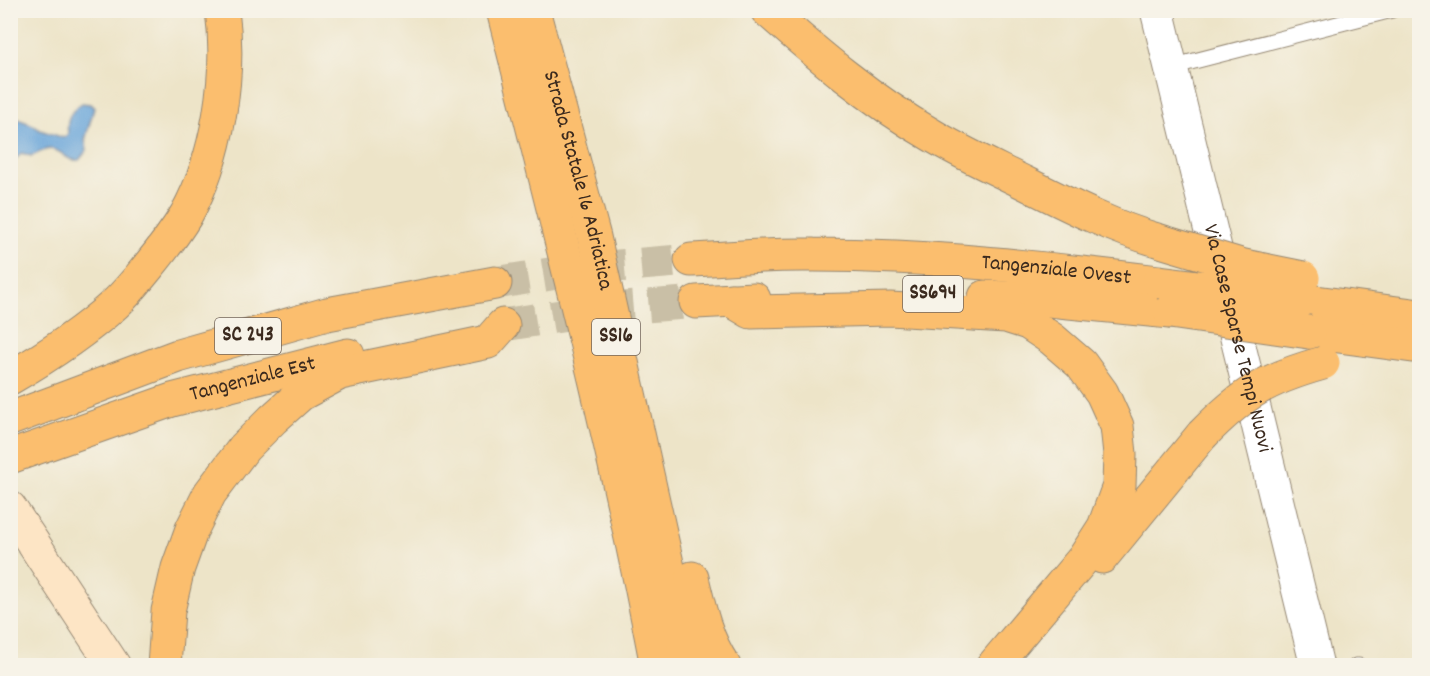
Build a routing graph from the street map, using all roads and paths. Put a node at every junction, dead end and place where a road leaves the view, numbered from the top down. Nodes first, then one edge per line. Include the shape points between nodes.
1 (222, 10) edge
2 (504, 10) edge
3 (533, 10) edge
4 (767, 10) edge
5 (1157, 10) edge
6 (1392, 10) edge
7 (1171, 68) junction
8 (594, 237) junction
9 (691, 260) tunnel mouth
10 (495, 283) tunnel mouth
11 (1302, 289) junction
12 (1419, 296) edge
13 (1165, 297) junction
14 (731, 300) junction
15 (696, 302) tunnel mouth
16 (1419, 316) edge
17 (1419, 347) edge
18 (1419, 364) edge
19 (595, 375) junction
20 (10, 378) edge
21 (10, 419) edge
22 (10, 457) edge
23 (19, 521) edge
24 (114, 666) edge
25 (164, 666) edge
26 (642, 666) edge
27 (657, 666) edge
28 (688, 666) edge
29 (724, 666) edge
30 (993, 666) edge
31 (1013, 666) edge
32 (1317, 666) edge

1 - 20 highway via 222,103 202,180 186,214 166,245 117,303 81,333
2 - 19 highway, Strada Statale 16 Adriatica / SS16
3 - 8 highway, Strada Statale 16 Adriatica / SS16
4 - 11 highway, bridge via 877,100 930,134 1064,203 1139,235 1244,266
5 - 7 street, Via Case Sparse Tempi Nuovi
6 - 7 lane
7 - 32 street, Via Case Sparse Tempi Nuovi
8 - 28 highway, Strada Statale 16 Adriatica / SS16
8 - 29 highway via 622,295 703,621
9 - 13 highway, Tangenziale Ovest / SS694 via 812,255 924,258 1047,268
10 - 21 highway, Tangenziale Est / SC 243 via 327,314 212,346
11 - 12 highway
11 - 13 highway, Tangenziale Ovest / SS694, bridge
11 - 16 highway, Tangenziale Ovest / SS694
13 - 14 highway, Tangenziale Ovest / SS694 via 1049,300 890,292
13 - 17 highway, Tangenziale Ovest / SS694, bridge via 1309,332
14 - 15 highway, Tangenziale Ovest / SS694
14 - 30 highway via 751,312 890,309 1006,316 1028,322 1052,339 1081,364 1102,393 1117,426 1120,454 1119,486 1104,527 1084,558
18 - 31 highway, bridge via 1348,358 1323,363 1262,385 1225,412
19 - 26 highway via 592,418
19 - 27 highway, Strada Statale 16 Adriatica / SS16
22 - 25 highway, Tangenziale Est via 172,400 341,356 503,325 488,342 340,373 301,394 273,418 210,493 192,529 168,611
23 - 24 main road

